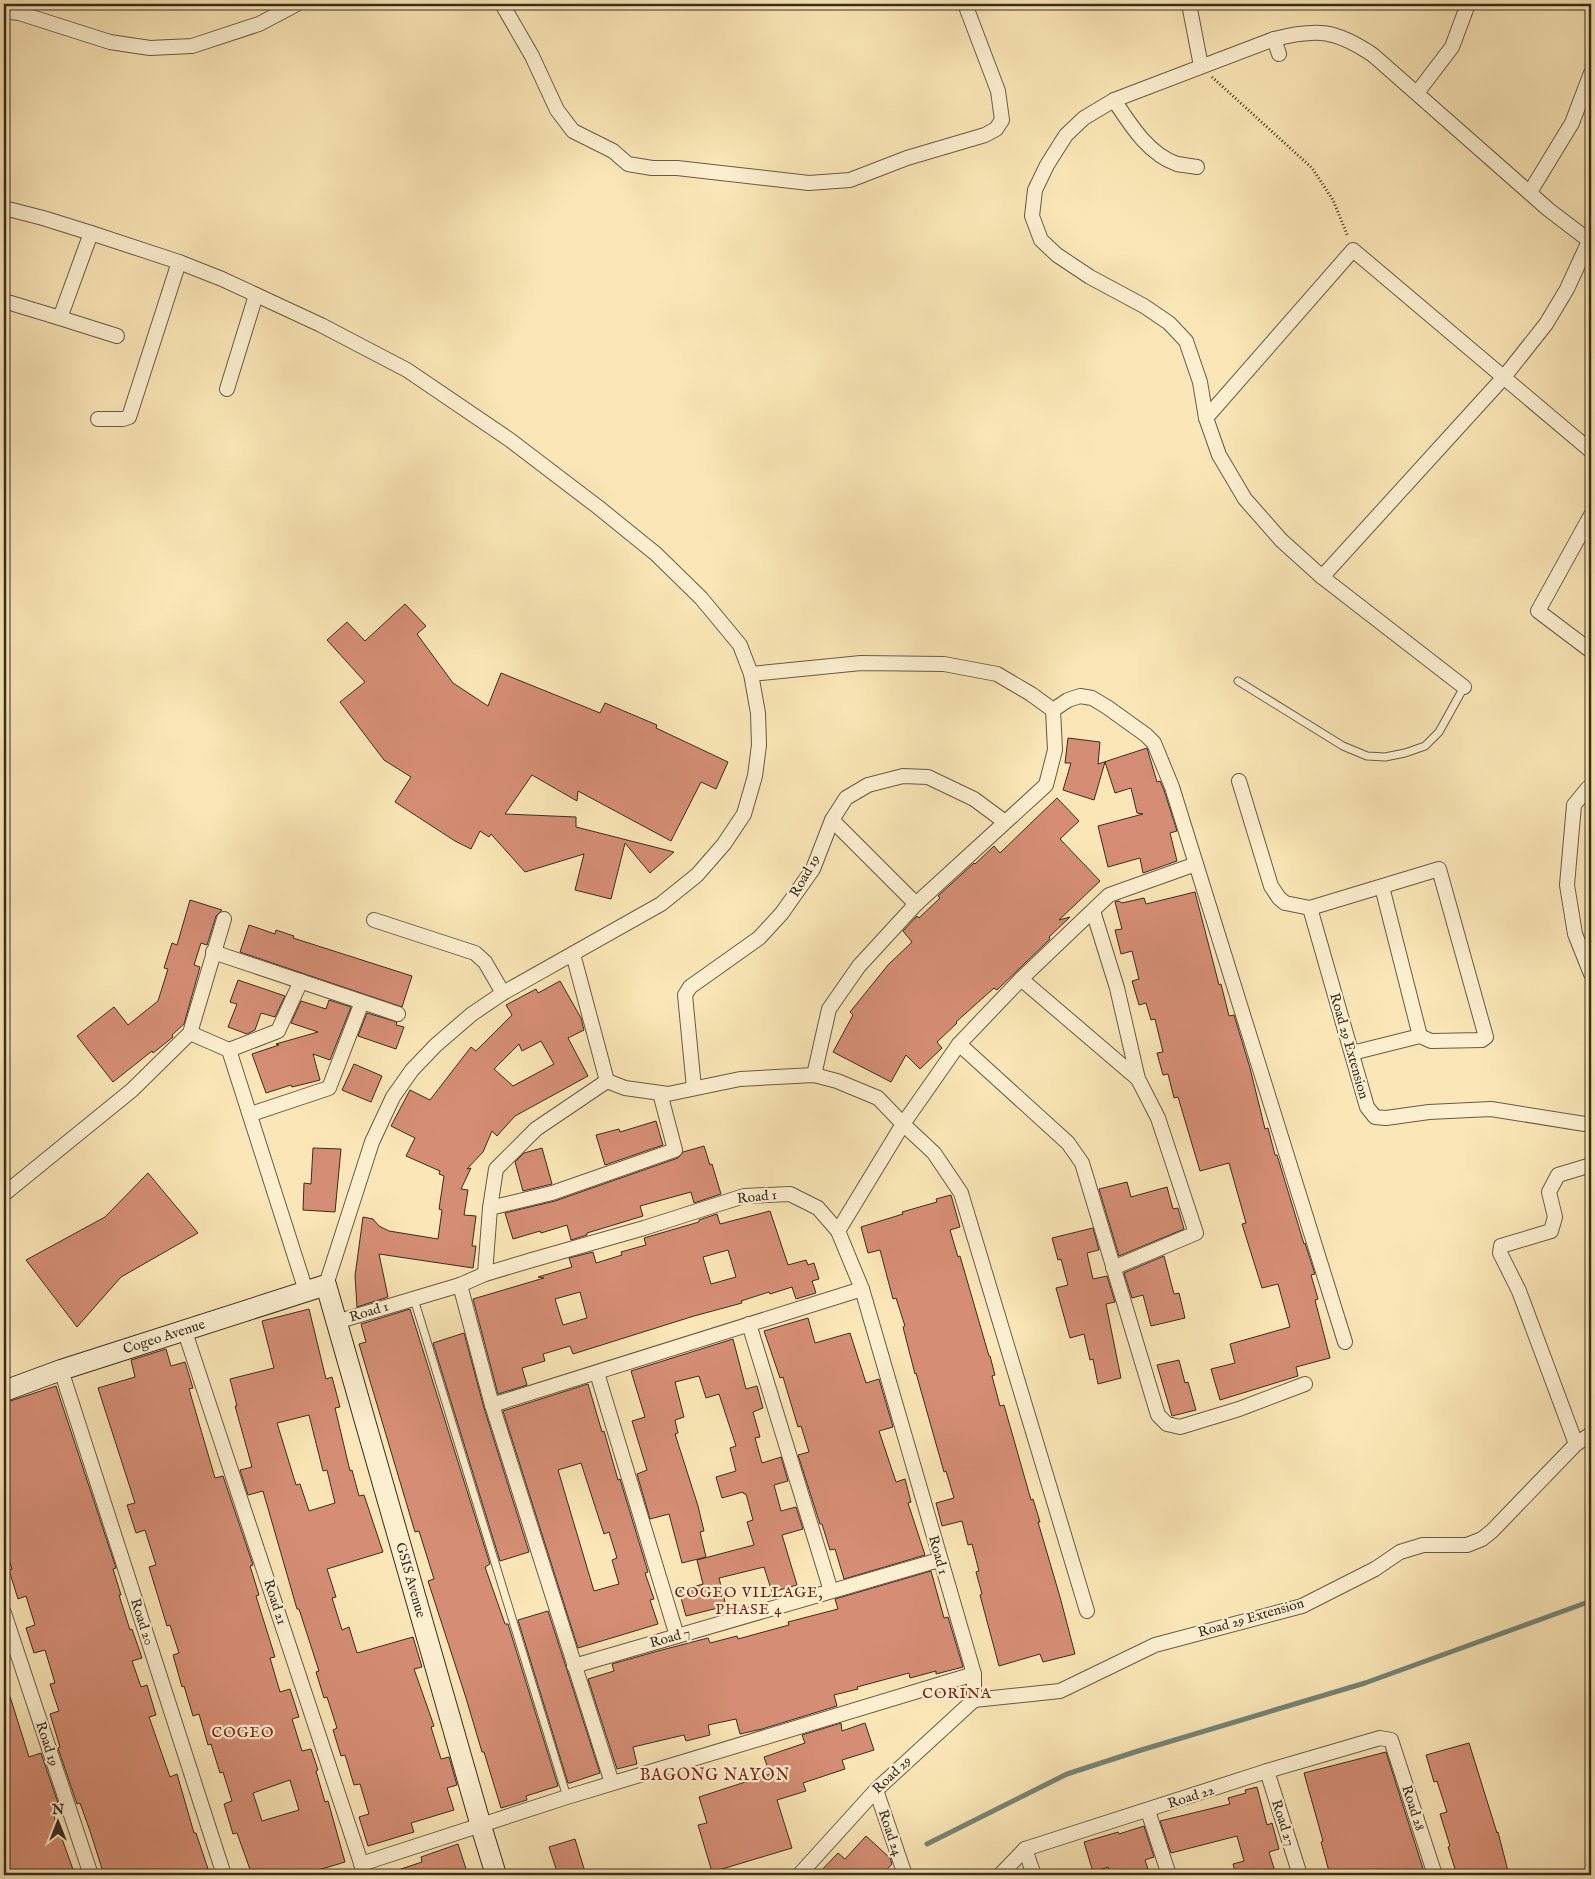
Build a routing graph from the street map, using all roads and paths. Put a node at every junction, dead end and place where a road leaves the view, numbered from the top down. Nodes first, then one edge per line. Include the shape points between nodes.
1 (297, 4) edge
2 (502, 4) edge
3 (965, 4) edge
4 (1189, 4) edge
5 (1468, 4) edge
6 (4, 11) edge
7 (1274, 39) junction
8 (1279, 54) dead end
9 (1201, 66) junction
10 (1591, 73) edge
11 (1417, 93) junction
12 (1114, 100) junction
13 (1197, 167) dead end
14 (1530, 192) junction
15 (4, 208) edge
16 (91, 233) junction
17 (1590, 241) edge
18 (1352, 250) junction
19 (178, 262) junction
20 (256, 295) junction
21 (4, 301) edge
22 (60, 318) junction
23 (116, 336) dead end
24 (1504, 377) junction
25 (226, 389) dead end
26 (1206, 418) junction
27 (98, 419) dead end
28 (1591, 452) edge
29 (1591, 516) edge
30 (1322, 577) junction
31 (1591, 651) edge
32 (751, 674) junction
33 (1238, 682) dead end
34 (1464, 686) joint
35 (1053, 710) junction
36 (1239, 781) dead end
37 (1591, 787) edge
38 (832, 820) junction
39 (1005, 822) junction
40 (1196, 864) junction
41 (1382, 887) junction
42 (916, 904) junction
43 (1310, 908) junction
44 (1093, 911) junction
45 (224, 919) dead end
46 (374, 920) dead end
47 (213, 952) junction
48 (574, 954) junction
49 (1591, 974) edge
50 (1021, 979) junction
51 (301, 981) junction
52 (503, 993) junction
53 (362, 1002) junction
54 (398, 1014) dead end
55 (190, 1033) junction
56 (1420, 1036) junction
57 (959, 1044) junction
58 (229, 1050) junction
59 (1352, 1053) junction
60 (814, 1075) junction
61 (1138, 1078) junction
62 (607, 1081) junction
63 (694, 1088) junction
64 (660, 1093) junction
65 (251, 1114) junction
66 (903, 1124) junction
67 (1591, 1125) edge
68 (1591, 1165) edge
69 (5, 1189) edge
70 (490, 1208) junction
71 (838, 1231) junction
72 (1113, 1268) junction
73 (486, 1274) junction
74 (326, 1285) junction
75 (460, 1285) junction
76 (862, 1289) junction
77 (306, 1291) junction
78 (414, 1299) junction
79 (336, 1322) junction
80 (749, 1324) junction
81 (184, 1330) junction
82 (1344, 1342) dead end
83 (61, 1370) junction
84 (597, 1373) junction
85 (1305, 1384) dead end
86 (4, 1391) edge
87 (492, 1405) junction
88 (1591, 1434) edge
89 (1576, 1444) junction
90 (939, 1560) junction
91 (831, 1591) junction
92 (1087, 1611) dead end
93 (4, 1613) edge
94 (677, 1636) junction
95 (574, 1666) junction
96 (974, 1674) junction
97 (974, 1700) junction
98 (1391, 1740) joint
99 (1267, 1771) junction
100 (612, 1784) junction
101 (876, 1790) junction
102 (567, 1797) junction
103 (1148, 1811) junction
104 (480, 1826) junction
105 (1026, 1850) junction
106 (363, 1869) edge
107 (91, 1875) edge
108 (224, 1875) edge
109 (496, 1875) edge
110 (799, 1875) edge
111 (904, 1875) edge
112 (1000, 1875) edge
113 (1034, 1875) edge
114 (1169, 1875) edge
115 (1300, 1875) edge
116 (1435, 1875) edge

1 - 6 street via 259,24 192,46 150,48 110,42 20,13
2 - 3 street via 532,56 557,110 573,131 613,151 628,164 809,183 850,180 996,129 1002,120 1002,106
4 - 9 street
5 - 11 street via 1452,47
7 - 8 street
7 - 9 street
7 - 11 street via 1300,33 1327,33 1351,40
9 - 12 street
9 - 18 path via 1312,168 1333,200
10 - 14 street via 1572,123
11 - 14 street
12 - 13 street via 1137,134 1160,154 1177,163
12 - 26 street via 1084,118 1066,135 1035,190 1032,216 1041,240 1057,256 1144,306 1169,323 1186,341 1200,382
14 - 17 street
15 - 16 street
16 - 19 street
16 - 22 street
17 - 24 street via 1546,324
18 - 24 street
18 - 26 street
19 - 20 street
19 - 27 street via 129,417 123,420
20 - 25 street
20 - 32 street via 407,370 510,440 598,507 656,554 701,598 740,645
21 - 22 street
22 - 23 street
24 - 28 street
24 - 30 street
26 - 30 street via 1219,455 1245,499 1281,540
29 - 31 street via 1538,612
30 - 34 street
32 - 35 street via 860,663 944,664 997,674
32 - 48 street via 758,713 759,745 756,776 744,814 697,875 661,904
33 - 34 lane via 1343,746 1367,756 1384,757 1425,746 1439,732
35 - 39 street via 1055,750 1046,785
35 - 40 street via 1080,696 1092,698 1154,743 1172,787
36 - 43 street via 1272,886 1285,903
37 - 49 street via 1574,805 1567,884 1575,934
38 - 39 street, Road 19 via 846,798 868,785 903,776 928,778 974,799
38 - 42 street
38 - 63 street, Road 19 via 812,869 782,913 758,938 690,987 685,995
39 - 42 street
40 - 44 street via 1109,895
40 - 82 street
41 - 43 street
41 - 56 street
41 - 56 street via 1439,869 1486,1038 1431,1041
42 - 60 street via 859,966 829,1009
43 - 59 street, Road 29 Extension
44 - 50 street
44 - 61 street via 1117,988
45 - 47 street
46 - 52 street via 475,953 485,962
47 - 51 street
47 - 55 street
48 - 52 street
48 - 62 street
50 - 57 street
50 - 61 street
51 - 53 street
51 - 58 street via 278,1031
52 - 74 street via 436,1045 412,1070 393,1097 372,1142
53 - 54 street
53 - 65 street via 332,1085
55 - 58 street
55 - 69 street via 132,1090
56 - 59 street
57 - 66 street
57 - 72 street via 1068,1142 1082,1163
58 - 65 street
59 - 67 street, Road 29 Extension via 1367,1107 1375,1117 1491,1109
60 - 63 street via 740,1079
60 - 66 street via 837,1080 878,1098
61 - 72 street via 1158,1118 1196,1233
62 - 64 street via 625,1088
62 - 70 street via 536,1129 496,1169
63 - 64 street
64 - 70 street via 675,1150 552,1193
65 - 77 street
66 - 71 street
66 - 92 street via 934,1153 961,1193
68 - 89 street via 1558,1175 1549,1192 1556,1217 1551,1231 1502,1246 1500,1253 1518,1291
70 - 73 street
71 - 73 street, Road 1 via 818,1208 790,1194 744,1196
71 - 76 street, Road 1
72 - 85 street via 1158,1415 1167,1424 1180,1427
73 - 75 street, Road 1
74 - 77 street, Cogeo Avenue
74 - 79 street, GSIS Avenue
75 - 78 street, Road 1
75 - 87 street
76 - 80 street
76 - 90 street, Road 1
77 - 81 street, Cogeo Avenue
78 - 79 street, Road 1
78 - 102 lane
79 - 104 street, GSIS Avenue
80 - 84 street
80 - 91 street
81 - 83 street, Cogeo Avenue
81 - 106 street, Road 21
83 - 86 street, Cogeo Avenue
83 - 108 street, Road 20
84 - 87 street
84 - 94 street
87 - 95 street
88 - 89 street, Road 29 Extension
89 - 97 street, Road 29 Extension via 1482,1539 1467,1545 1423,1545 1400,1552 1375,1569 1302,1606 1155,1645 1060,1691
90 - 91 street, Road 7
90 - 96 street, Road 1
91 - 94 street, Road 7
93 - 107 street, Road 19
94 - 95 street, Road 7
95 - 100 street
96 - 97 street
96 - 100 street
97 - 101 street, Road 29
98 - 99 street, Road 22 via 1366,1741
98 - 116 street, Road 28
99 - 103 street, Road 22
99 - 115 street, Road 27
100 - 102 street
101 - 110 street, Road 29
101 - 111 street, Road 24
102 - 104 street
103 - 105 street, Road 22
103 - 114 street
104 - 106 street
104 - 109 street, GSIS Avenue
105 - 112 street, Road 22
105 - 113 street

